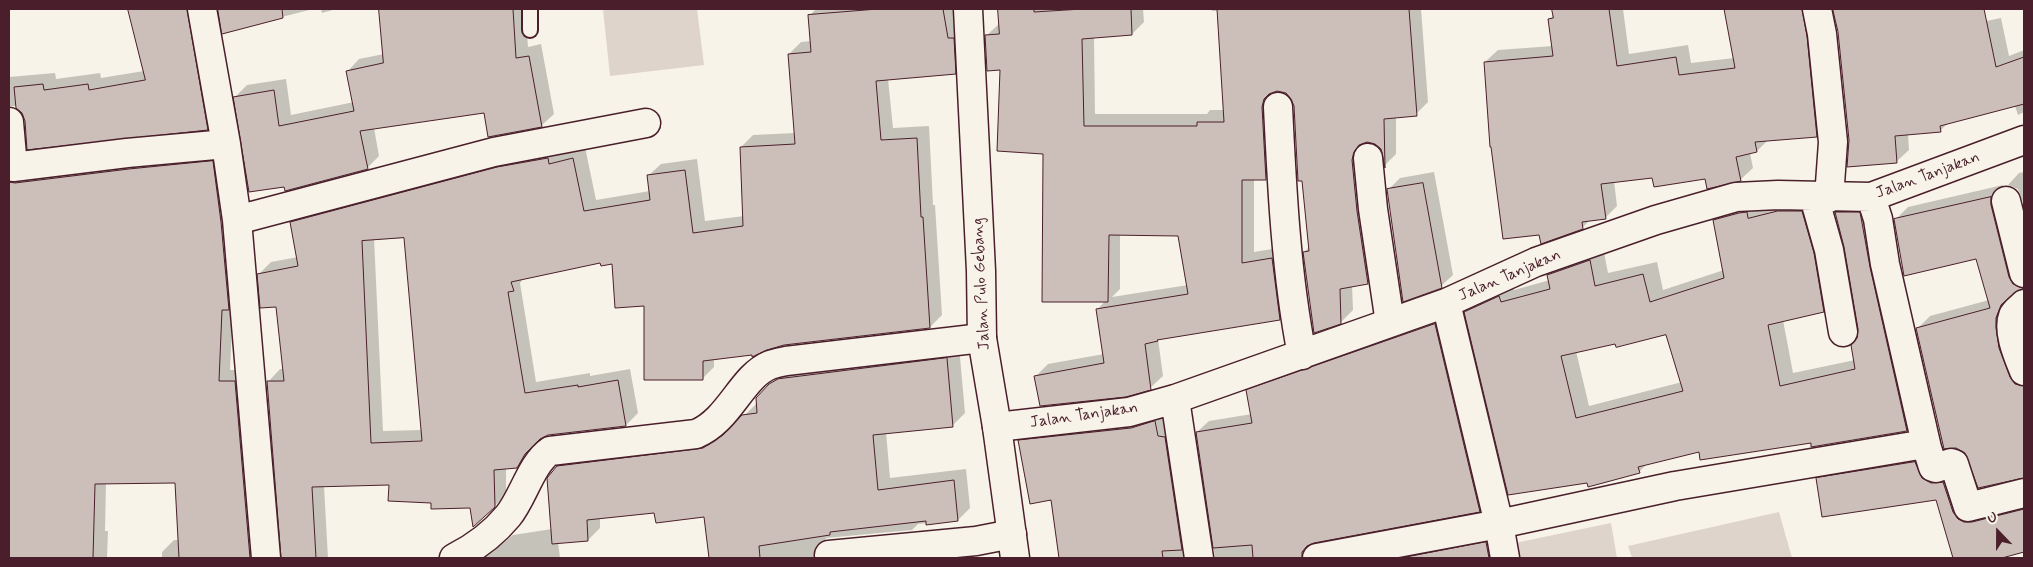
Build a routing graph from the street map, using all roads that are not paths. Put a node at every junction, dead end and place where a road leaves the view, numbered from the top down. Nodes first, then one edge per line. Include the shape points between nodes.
1 (202, 9) edge
2 (530, 9) edge
3 (968, 9) edge
4 (1817, 9) edge
5 (530, 30) dead end
6 (1278, 106) dead end
7 (9, 122) edge
8 (646, 123) dead end
9 (2024, 140) edge
10 (226, 144) junction
11 (1368, 158) dead end
12 (1822, 197) junction
13 (1871, 197) junction
14 (2006, 201) dead end
15 (237, 220) junction
16 (2024, 273) edge
17 (1446, 303) junction
18 (2024, 304) edge
19 (1390, 323) junction
20 (1843, 332) dead end
21 (982, 338) junction
22 (1302, 355) junction
23 (2024, 371) edge
24 (1175, 400) junction
25 (997, 427) junction
26 (1927, 448) junction
27 (2024, 493) edge
28 (1499, 524) junction
29 (1014, 546) edge
30 (829, 555) dead end
31 (266, 558) edge
32 (454, 558) edge
33 (1199, 558) edge
34 (1317, 558) edge
35 (1504, 558) edge

1 - 10 street
2 - 5 lane
3 - 21 street, Jalan Pulo Gebang
4 - 12 street via 1833,142
6 - 22 street via 1289,261
7 - 10 street via 13,167
8 - 15 street via 494,152
9 - 13 street, Jalan Tanjakan
10 - 15 street
11 - 19 street
12 - 13 street, Jalan Tanjakan
12 - 17 street, Jalan Tanjakan via 1736,197 1704,205 1536,262
12 - 20 street
13 - 26 street
14 - 16 street
15 - 31 street
17 - 19 street, Jalan Tanjakan
17 - 28 street
18 - 23 street via 2014,313 2012,322
19 - 22 street, Jalan Tanjakan
21 - 25 street, Jalan Pulo Gebang
21 - 32 street via 770,365 748,383 714,424 701,432 550,451 508,516 474,548
22 - 24 street, Jalan Tanjakan
24 - 25 street, Jalan Tanjakan via 1129,412
24 - 33 street
25 - 29 street, Jalan Pulo Gebang
26 - 27 street via 1933,467 1954,464 1968,507
26 - 28 street via 1919,445 1675,486
28 - 34 street
28 - 35 street
29 - 30 street via 976,541

